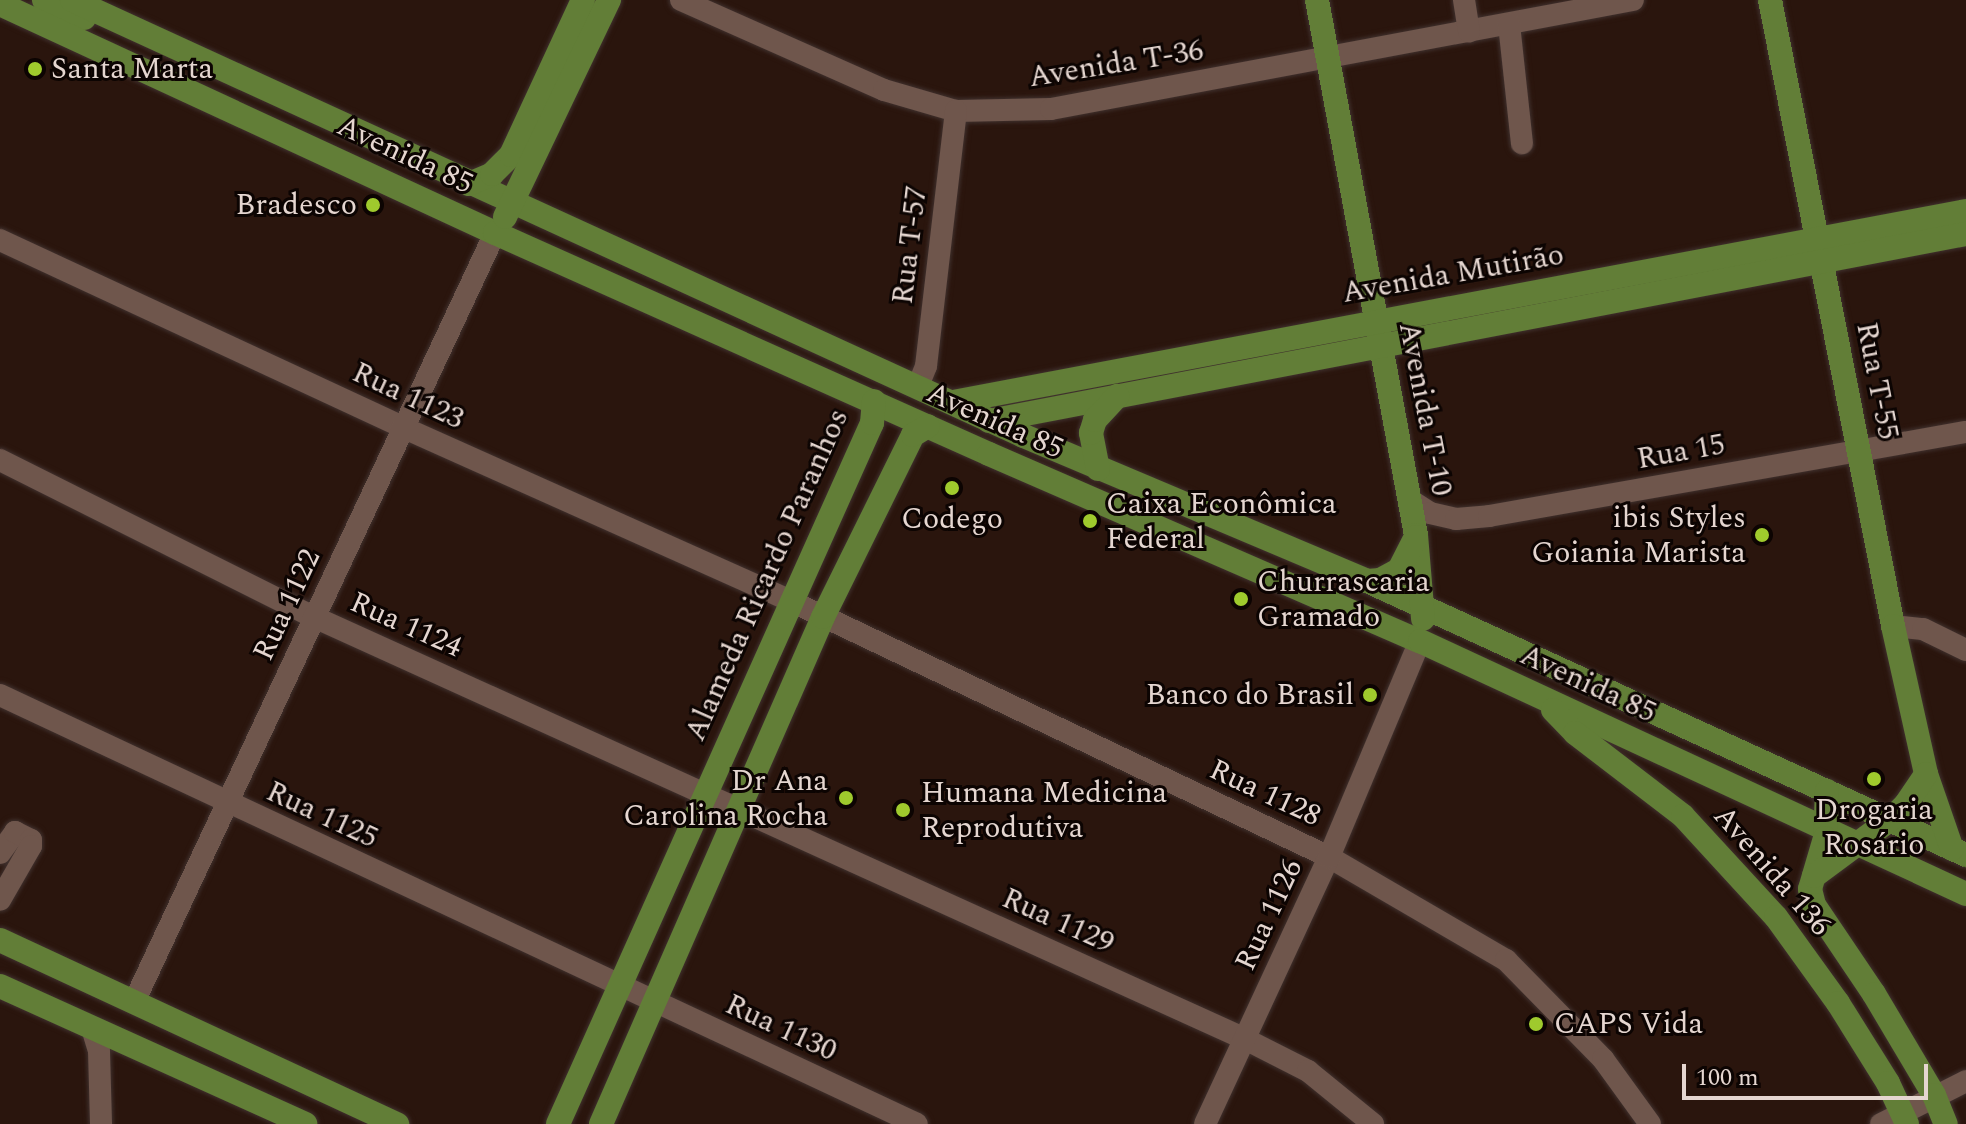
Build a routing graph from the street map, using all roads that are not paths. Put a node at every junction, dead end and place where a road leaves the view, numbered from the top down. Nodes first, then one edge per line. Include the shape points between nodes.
1 (44, 0) edge
2 (72, 0) edge
3 (583, 0) edge
4 (609, 0) edge
5 (681, 0) edge
6 (1317, 0) edge
7 (1464, 0) edge
8 (1633, 0) edge
9 (1770, 0) edge
10 (2, 11) edge
11 (1509, 24) junction
12 (1469, 32) junction
13 (1334, 58) junction
14 (289, 99) junction
15 (956, 111) junction
16 (1522, 143) dead end
17 (469, 184) junction
18 (513, 203) junction
19 (1966, 211) edge
20 (495, 233) junction
21 (1966, 234) edge
22 (0, 240) edge
23 (1820, 251) junction
24 (564, 263) junction
25 (1376, 320) junction
26 (1381, 345) junction
27 (918, 386) junction
28 (1117, 396) junction
29 (874, 401) junction
30 (953, 402) junction
31 (991, 420) junction
32 (928, 426) junction
33 (402, 427) junction
34 (1966, 432) edge
35 (1858, 451) junction
36 (0, 460) edge
37 (1098, 469) junction
38 (1410, 500) junction
39 (1416, 535) junction
40 (1367, 581) junction
41 (793, 602) junction
42 (1425, 607) junction
43 (314, 617) junction
44 (823, 617) junction
45 (1893, 626) junction
46 (1420, 641) junction
47 (1966, 650) edge
48 (0, 695) edge
49 (1543, 699) junction
50 (1926, 774) junction
51 (1827, 791) junction
52 (705, 793) junction
53 (228, 805) junction
54 (738, 808) junction
55 (1891, 819) junction
56 (1825, 828) junction
57 (1860, 844) junction
58 (1959, 852) edge
59 (0, 853) edge
60 (1329, 857) junction
61 (1811, 878) junction
62 (2, 893) edge
63 (1966, 894) edge
64 (0, 940) edge
65 (0, 986) edge
66 (620, 987) junction
67 (134, 1002) junction
68 (653, 1003) junction
69 (92, 1028) junction
70 (1245, 1039) junction
71 (1966, 1081) edge
72 (1934, 1095) junction
73 (1897, 1121) edge
74 (101, 1124) edge
75 (305, 1124) edge
76 (397, 1124) edge
77 (558, 1124) edge
78 (601, 1124) edge
79 (917, 1124) edge
80 (1205, 1124) edge
81 (1373, 1124) edge
82 (1650, 1124) edge
83 (1946, 1124) edge

1 - 14 main road via 259,98
2 - 14 main road, Avenida 85
3 - 17 main road via 511,155 492,174
4 - 18 main road
5 - 15 street, Avenida T-36 via 884,90
6 - 13 main road, Avenida T-10
7 - 12 street
8 - 11 street, Avenida T-36
9 - 23 main road, Rua T-55
10 - 20 main road, Avenida 85
11 - 12 street, Avenida T-36
11 - 16 street
12 - 13 street, Avenida T-36
13 - 15 street, Avenida T-36 via 1051,109
13 - 25 main road, Avenida T-10
14 - 17 main road, Avenida 85
15 - 27 street, Rua T-57 via 926,366
17 - 18 main road, Avenida 85
17 - 20 main road
18 - 20 main road
18 - 27 main road, Avenida 85
19 - 23 main road, Avenida Mutirão
20 - 24 main road, Avenida 85
20 - 33 street, Rua 1122
21 - 23 main road, Avenida Mutirão
22 - 33 street, Rua 1123
23 - 25 main road, Avenida Mutirão
23 - 26 main road, Avenida Mutirão
23 - 35 main road, Rua T-55
24 - 29 main road, Avenida 85
24 - 31 main road via 591,254 968,423
25 - 26 main road, Avenida T-10
25 - 30 main road, Avenida Mutirão
26 - 28 main road, Avenida Mutirão
26 - 38 main road, Avenida T-10
27 - 30 main road, Avenida 85
28 - 31 main road, Avenida Mutirão
28 - 37 main road via 1095,420 1091,433
29 - 32 main road, Avenida 85
29 - 41 main road, Alameda Ricardo Paranhos via 872,423
30 - 31 main road, Avenida 85
31 - 37 main road, Avenida 85
32 - 44 main road via 913,435
32 - 46 main road, Avenida 85
33 - 41 street, Rua 1123
33 - 43 street, Rua 1122
34 - 35 street, Rua 15
35 - 38 street, Rua 15 via 1489,516 1456,519 1430,513
35 - 45 main road, Rua T-55
36 - 43 street, Rua 1124
37 - 40 main road, Avenida 85
38 - 39 main road, Avenida T-10
39 - 40 main road via 1399,570
39 - 42 main road, Avenida T-10
40 - 42 main road, Avenida 85
41 - 44 street, Rua 1128
41 - 52 main road, Alameda Ricardo Paranhos
42 - 46 main road, Avenida T-10
42 - 51 main road, Avenida 85
43 - 52 street, Rua 1124
43 - 53 street, Rua 1122
44 - 54 main road
44 - 60 street, Rua 1128
45 - 47 street via 1923,629
45 - 50 main road, Rua T-55
46 - 49 main road, Avenida 85
46 - 60 street, Rua 1126
48 - 53 street, Rua 1125
49 - 56 main road, Avenida 85
49 - 73 main road, Avenida 136 via 1575,733 1683,816 1776,917 1838,1003
50 - 55 main road
50 - 58 main road, Rua T-55
51 - 55 main road, Avenida 85
51 - 56 main road, Avenida 136
52 - 54 street, Rua 1129
52 - 66 main road, Alameda Ricardo Paranhos
53 - 66 street, Rua 1125
53 - 67 street, Rua 1122
54 - 68 main road
54 - 70 street, Rua 1129
55 - 57 main road, Avenida 136
55 - 58 main road, Avenida 85
56 - 57 main road, Avenida 85
56 - 61 main road, Avenida 136
57 - 61 main road, Avenida 136
57 - 63 main road, Avenida 85
59 - 62 street via 15,832 31,840
60 - 70 street, Rua 1126
60 - 82 street, Rua 1128 via 1506,960 1603,1059
61 - 72 main road, Avenida 136 via 1817,914 1874,994
64 - 67 main road
65 - 69 main road
66 - 68 street, Rua 1130
66 - 77 main road, Alameda Ricardo Paranhos
67 - 69 main road
67 - 76 main road
68 - 78 main road
68 - 79 street, Rua 1130
69 - 74 street via 99,1051
69 - 75 main road
70 - 80 street, Rua 1126
70 - 81 street, Rua 1129 via 1308,1071
71 - 72 street
72 - 73 street
72 - 83 main road, Avenida 136

